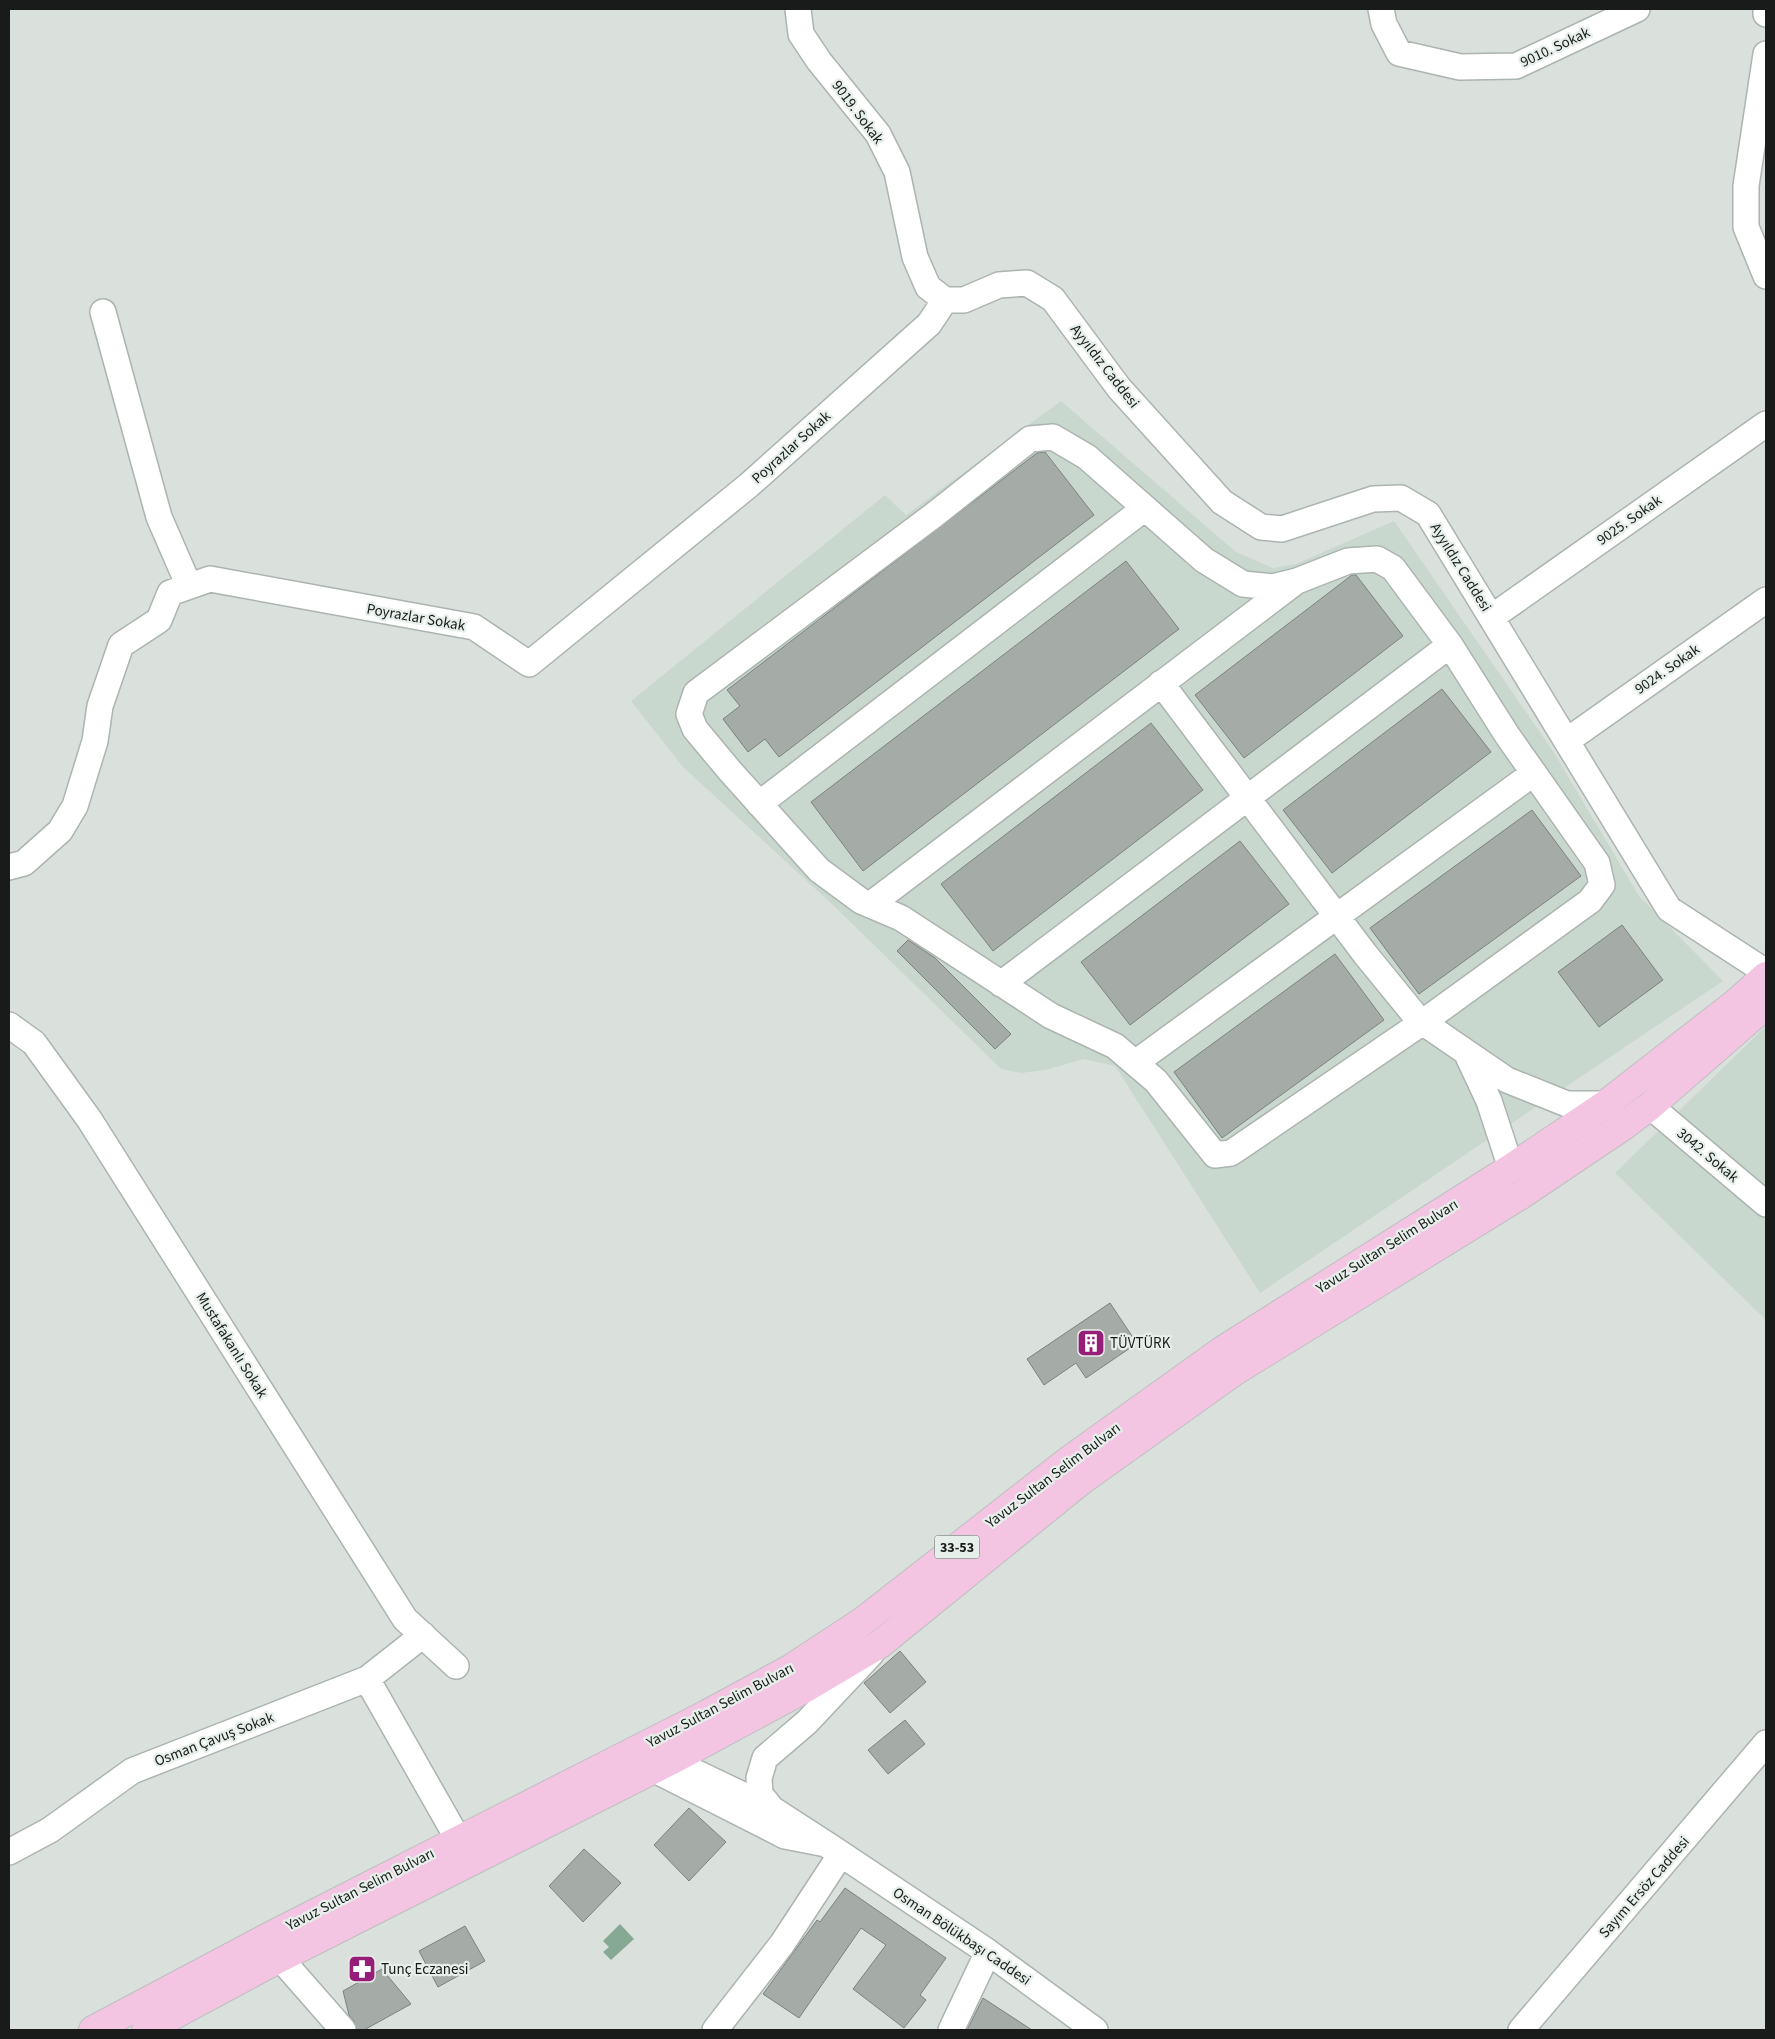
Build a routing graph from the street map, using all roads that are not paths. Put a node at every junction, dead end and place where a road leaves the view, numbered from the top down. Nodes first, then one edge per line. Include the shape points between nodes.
1 (798, 9) edge
2 (1381, 9) edge
3 (1637, 9) edge
4 (1766, 9) edge
5 (1766, 14) edge
6 (1766, 54) edge
7 (1766, 276) edge
8 (944, 300) junction
9 (103, 312) dead end
10 (1766, 424) edge
11 (1145, 508) junction
12 (1296, 581) junction
13 (189, 586) junction
14 (1766, 600) edge
15 (1492, 617) junction
16 (1450, 646) junction
17 (1161, 683) junction
18 (1568, 740) junction
19 (1534, 773) junction
20 (1249, 798) junction
21 (760, 804) junction
22 (9, 868) edge
23 (870, 905) junction
24 (1338, 917) junction
25 (1766, 972) edge
26 (1766, 976) edge
27 (1001, 984) junction
28 (1764, 1012) edge
29 (1423, 1022) junction
30 (9, 1025) edge
31 (1466, 1052) junction
32 (1135, 1063) junction
33 (1606, 1104) junction
34 (1650, 1106) junction
35 (1511, 1168) junction
36 (1766, 1204) edge
37 (423, 1634) junction
38 (880, 1644) junction
39 (456, 1666) dead end
40 (367, 1679) junction
41 (1766, 1743) edge
42 (665, 1764) junction
43 (772, 1809) junction
44 (458, 1839) junction
45 (834, 1849) junction
46 (9, 1852) edge
47 (988, 1952) junction
48 (280, 1958) junction
49 (93, 2030) edge
50 (146, 2030) edge
51 (343, 2030) edge
52 (715, 2030) edge
53 (951, 2030) edge
54 (1095, 2030) edge
55 (1521, 2030) edge

1 - 8 street, 9019. Sokak via 801,34 878,134 890,157 897,172 915,257 928,287
2 - 3 street, 9010. Sokak via 1384,24 1399,53 1460,68 1516,66
4 - 5 street
6 - 7 street via 1746,194 1746,227
8 - 13 street, Poyrazlar Sokak via 929,324 749,485 529,664 474,628 210,579
8 - 15 street, Ayyıldız Caddesi via 964,300 998,284 1027,283 1053,299 1119,388 1222,502 1261,527 1282,529 1373,500 1401,498 1428,514
9 - 13 street via 159,517
10 - 15 street, 9025. Sokak
11 - 12 street via 1204,560 1243,584 1273,587
11 - 21 street
11 - 21 street via 1087,457 1053,437 1030,438 696,693 688,714 695,729
12 - 16 street via 1348,561 1377,559 1393,568
12 - 17 street
13 - 22 street, Poyrazlar Sokak via 170,593 159,620 121,645 100,706 95,741 75,806 60,831 24,863
14 - 18 street, 9024. Sokak
15 - 18 street, Ayyıldız Caddesi
16 - 19 street
16 - 20 street
17 - 20 street
17 - 23 street
18 - 25 street, Ayyıldız Caddesi via 1669,909
19 - 24 street
19 - 29 street via 1597,863 1602,885 1590,902
20 - 24 street
20 - 27 street
21 - 23 street via 819,870
23 - 27 street via 901,918
24 - 29 street
24 - 32 street
26 - 33 main road, Yavuz Sultan Selim Bulvarı / 33-53
27 - 32 street via 1051,1016 1115,1046
28 - 34 main road, Yavuz Sultan Selim Bulvarı / 33-53
29 - 31 street
29 - 32 street via 1231,1153 1215,1155 1156,1081
30 - 37 street, Mustafakanlı Sokak via 34,1043 89,1118 405,1619
31 - 33 street via 1508,1080 1567,1104
31 - 35 street via 1489,1101
33 - 35 main road, Yavuz Sultan Selim Bulvarı / 33-53
34 - 36 street, 3042. Sokak
34 - 38 main road, Yavuz Sultan Selim Bulvarı / 33-53 via 1521,1195 1235,1371 1082,1480
35 - 44 main road, Yavuz Sultan Selim Bulvarı / 33-53 via 1222,1350 1068,1461 863,1621 790,1669
37 - 39 street, Mustafakanlı Sokak
37 - 40 street, Osman Çavuş Sokak
38 - 42 main road, Yavuz Sultan Selim Bulvarı / 33-53 via 804,1690
38 - 43 street via 807,1722 765,1758 758,1778 760,1794
40 - 44 street
40 - 46 street, Osman Çavuş Sokak via 132,1771 50,1830
41 - 55 street, Sayım Ersöz Caddesi
42 - 43 street, Osman Bölükbaşı Caddesi via 695,1772
42 - 45 street, Osman Bölükbaşı Caddesi via 785,1836
42 - 48 main road, Yavuz Sultan Selim Bulvarı / 33-53
43 - 45 street, Osman Bölükbaşı Caddesi
44 - 49 main road, Yavuz Sultan Selim Bulvarı / 33-53
45 - 47 street, Osman Bölükbaşı Caddesi
45 - 52 street via 782,1944
47 - 53 street
47 - 54 street, Osman Bölükbaşı Caddesi
48 - 50 main road, Yavuz Sultan Selim Bulvarı / 33-53
48 - 51 street

